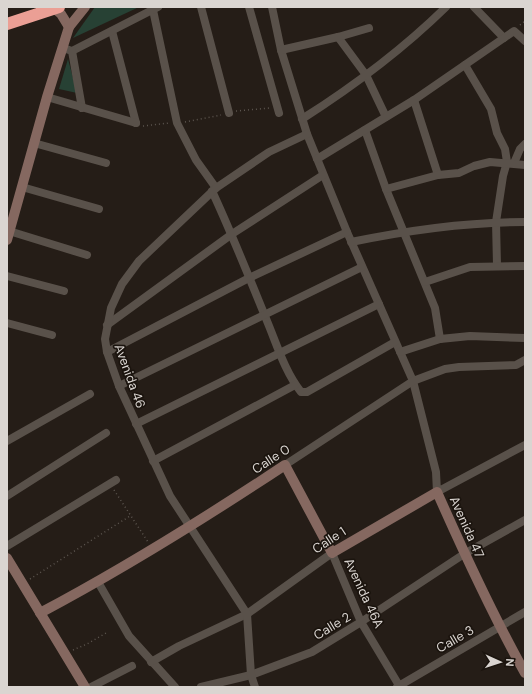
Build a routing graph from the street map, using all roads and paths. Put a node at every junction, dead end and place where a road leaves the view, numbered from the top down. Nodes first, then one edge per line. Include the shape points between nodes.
1 (85, 7) edge
2 (201, 7) edge
3 (249, 7) edge
4 (272, 7) edge
5 (446, 7) edge
6 (474, 7) edge
7 (57, 8) edge
8 (155, 8) edge
9 (7, 24) edge
10 (69, 27) junction
11 (369, 28) dead end
12 (112, 31) junction
13 (338, 37) junction
14 (504, 38) junction
15 (525, 41) edge
16 (67, 50) junction
17 (281, 50) junction
18 (465, 65) junction
19 (366, 75) junction
20 (47, 97) junction
21 (414, 100) junction
22 (82, 108) junction
23 (278, 110) joint
24 (229, 113) junction
25 (386, 117) junction
26 (302, 119) junction
27 (136, 123) junction
28 (177, 123) junction
29 (365, 130) junction
30 (307, 134) junction
31 (34, 143) junction
32 (525, 144) edge
33 (317, 159) junction
34 (511, 162) junction
35 (106, 163) dead end
36 (525, 164) edge
37 (323, 174) junction
38 (438, 175) junction
39 (22, 186) junction
40 (386, 189) junction
41 (214, 190) junction
42 (99, 208) dead end
43 (496, 222) junction
44 (525, 222) edge
45 (347, 232) junction
46 (404, 232) junction
47 (232, 234) junction
48 (8, 236) edge
49 (351, 242) junction
50 (87, 255) dead end
51 (497, 265) junction
52 (525, 266) edge
53 (362, 267) junction
54 (7, 276) edge
55 (249, 278) junction
56 (425, 282) junction
57 (64, 291) dead end
58 (379, 304) junction
59 (264, 315) junction
60 (7, 323) edge
61 (107, 325) junction
62 (52, 335) dead end
63 (525, 338) edge
64 (440, 339) junction
65 (395, 342) junction
66 (107, 352) junction
67 (400, 352) junction
68 (280, 353) junction
69 (525, 360) edge
70 (413, 382) junction
71 (295, 385) junction
72 (119, 386) junction
73 (90, 394) dead end
74 (136, 424) junction
75 (106, 433) dead end
76 (7, 441) edge
77 (525, 445) edge
78 (153, 461) junction
79 (286, 465) junction
80 (113, 481) joint
81 (437, 492) junction
82 (7, 496) edge
83 (130, 516) junction
84 (525, 520) edge
85 (189, 528) junction
86 (8, 543) edge
87 (153, 550) junction
88 (332, 553) junction
89 (464, 554) junction
90 (7, 558) edge
91 (98, 582) junction
92 (22, 584) junction
93 (40, 612) junction
94 (525, 612) edge
95 (247, 614) junction
96 (361, 622) junction
97 (500, 627) junction
98 (108, 632) dead end
99 (66, 653) junction
100 (151, 662) junction
101 (132, 666) dead end
102 (525, 673) edge
103 (251, 675) junction
104 (398, 686) edge
105 (85, 687) edge
106 (91, 687) edge
107 (175, 687) edge
108 (201, 687) edge
109 (255, 687) edge

1 - 10 street
2 - 24 street
3 - 23 street
4 - 17 street, Avenida 47
5 - 19 street via 415,38
6 - 14 street
7 - 9 highway
7 - 10 street
8 - 12 street
8 - 28 street
10 - 16 street
11 - 13 street
12 - 16 street
12 - 27 street
13 - 17 street
13 - 19 street
14 - 15 street via 514,31
14 - 18 street
16 - 20 street
16 - 22 street
17 - 26 street, Avenida 47
18 - 21 street
18 - 34 street via 491,109 497,134
19 - 25 street
19 - 26 street via 339,96
20 - 22 street
20 - 31 street
21 - 25 street
21 - 38 street
22 - 27 street
23 - 24 path
24 - 28 path
25 - 29 street
26 - 30 street, Avenida 47
27 - 28 path via 144,126
28 - 41 street
29 - 33 street
29 - 40 street
30 - 33 street, Avenida 47
30 - 41 street, Avenida 46 via 269,152
31 - 35 street
31 - 39 street
32 - 34 street
33 - 37 street, Avenida 47
34 - 36 street
34 - 38 street via 490,162 459,173
34 - 43 street via 503,176
37 - 45 street, Avenida 47
37 - 47 street
38 - 40 street
39 - 42 street
39 - 48 street
40 - 46 street
41 - 47 street
41 - 61 street, Avenida 46 via 139,261 122,284 111,308
43 - 44 street
43 - 46 street
43 - 51 street
45 - 49 street, Avenida 47
45 - 55 street
46 - 49 street
46 - 56 street
47 - 55 street
47 - 61 street
48 - 50 street
49 - 53 street, Avenida 47
51 - 52 street
51 - 56 street via 470,267
53 - 58 street, Avenida 47
53 - 59 street
54 - 57 street
55 - 59 street
55 - 66 street
56 - 64 street via 435,308
58 - 65 street, Avenida 47
58 - 68 street
59 - 68 street
59 - 72 street
60 - 62 street
61 - 66 street, Avenida 46
63 - 64 street via 470,336
64 - 67 street
65 - 67 street, Avenida 47
65 - 71 street via 307,392 301,392
66 - 72 street, Avenida 46
67 - 70 street, Avenida 47
68 - 71 street
68 - 74 street
69 - 70 street, Calle 0 via 516,365 445,369
70 - 79 street, Calle 0
70 - 81 street, Avenida 47 via 436,472
71 - 78 street
72 - 74 street, Avenida 46
73 - 76 street
74 - 78 street, Avenida 46
75 - 82 street
77 - 81 street, Calle 1
78 - 85 street, Avenida 46
79 - 85 street, Calle 0
79 - 88 street, Avenida 46A
80 - 83 path
80 - 86 street
81 - 88 street, Calle 1
81 - 89 street, Avenida 47
83 - 87 path
83 - 92 path
84 - 89 street, Calle 2
85 - 87 street, Calle 0
85 - 95 street, Avenida 46
87 - 91 street, Calle 0
88 - 95 street, Calle 1
88 - 96 street, Avenida 46A
89 - 96 street, Calle 2
89 - 97 street, Avenida 47
90 - 92 street
91 - 93 street, Calle 0
91 - 100 street via 129,636
92 - 93 street
93 - 99 street
94 - 97 street, Calle 3
95 - 100 street, Calle 1
95 - 103 street
96 - 103 street, Calle 2 via 312,652
96 - 104 street, Avenida 46A
97 - 102 street, Avenida 47
97 - 104 street, Calle 3
98 - 99 path
99 - 105 street
100 - 107 street
101 - 106 street
103 - 108 street, Calle 2
103 - 109 street

